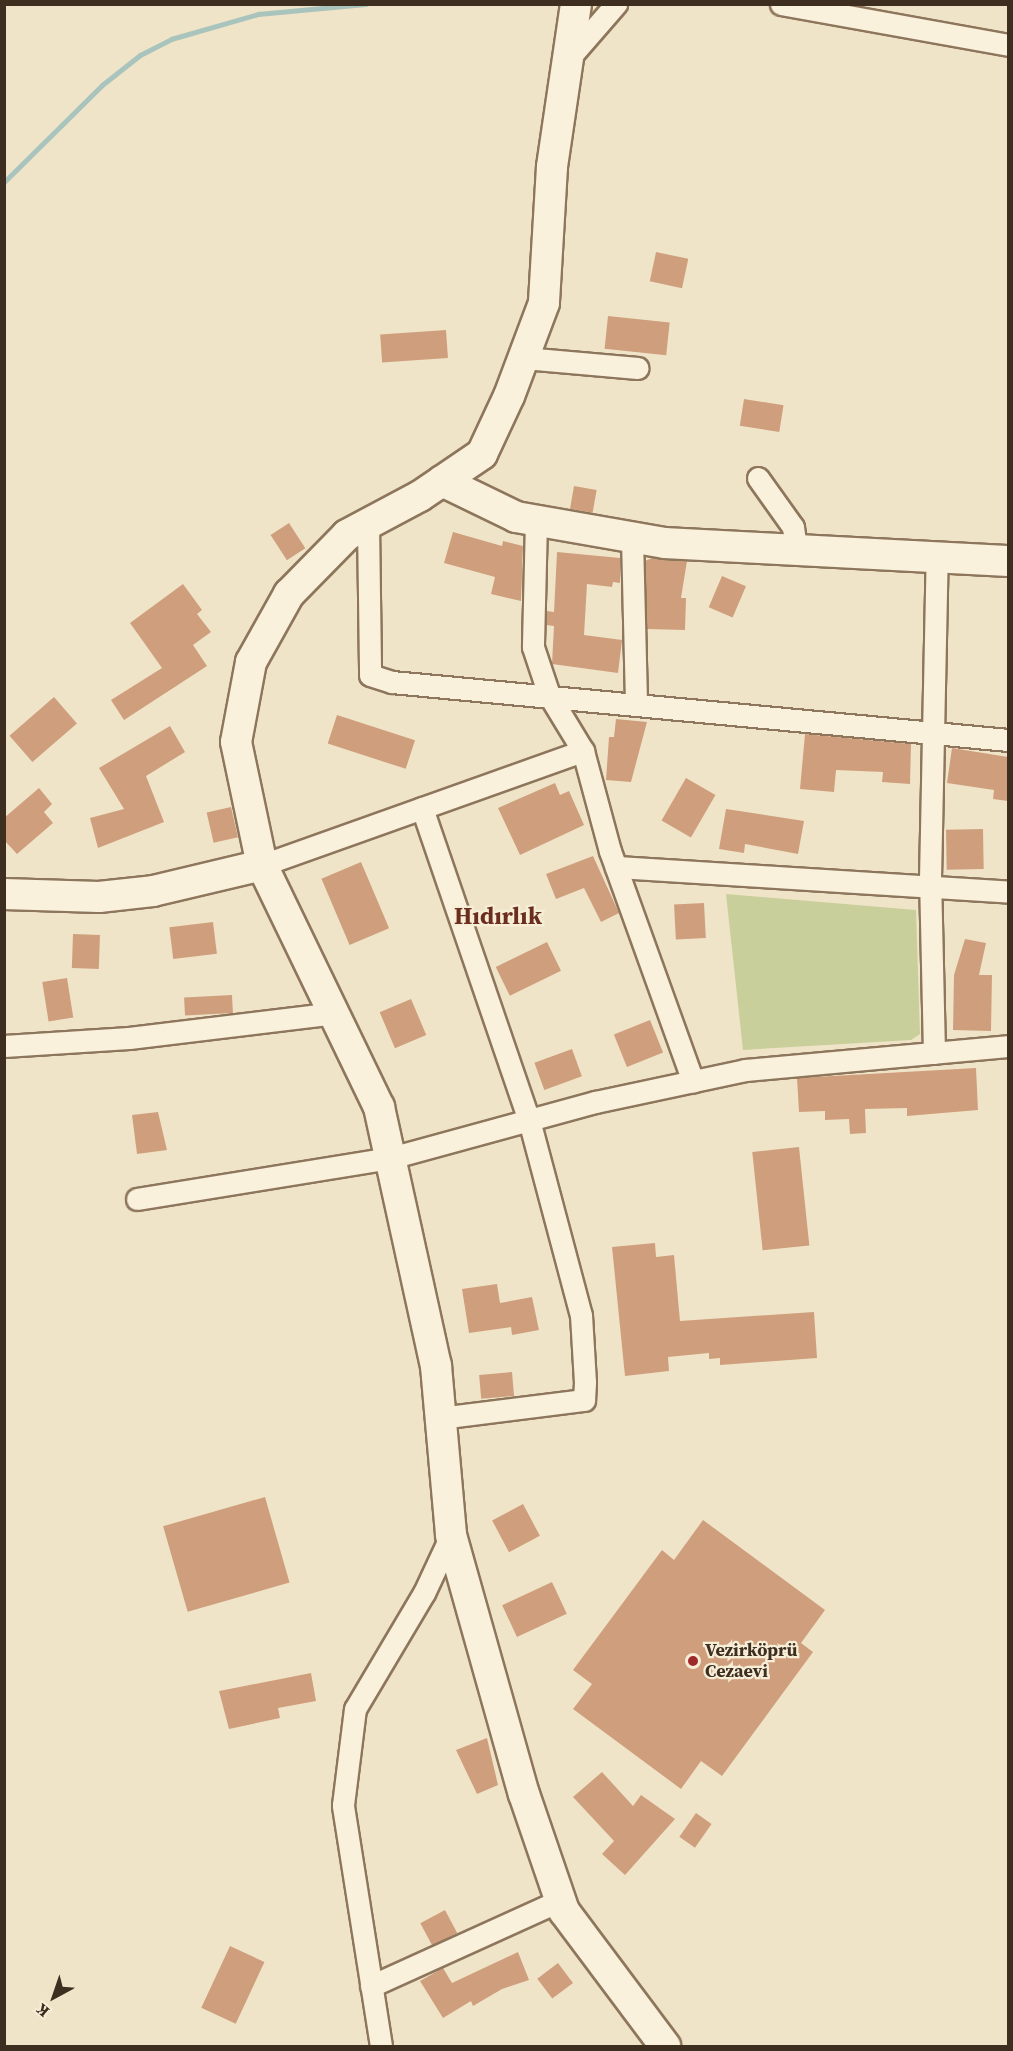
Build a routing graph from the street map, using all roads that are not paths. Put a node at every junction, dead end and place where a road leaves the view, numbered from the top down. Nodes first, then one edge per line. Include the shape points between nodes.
1 (616, 4) edge
2 (781, 4) edge
3 (576, 9) edge
4 (1008, 45) edge
5 (569, 58) junction
6 (524, 358) junction
7 (638, 368) dead end
8 (758, 478) dead end
9 (442, 482) junction
10 (536, 521) junction
11 (368, 524) junction
12 (632, 538) junction
13 (796, 549) junction
14 (937, 555) junction
15 (1008, 561) edge
16 (549, 695) junction
17 (636, 704) junction
18 (933, 732) junction
19 (1008, 740) edge
20 (583, 751) junction
21 (422, 808) junction
22 (262, 865) junction
23 (616, 867) junction
24 (930, 890) junction
25 (1008, 892) edge
26 (4, 894) edge
27 (335, 1013) junction
28 (4, 1046) edge
29 (1008, 1046) edge
30 (934, 1053) junction
31 (693, 1081) junction
32 (529, 1120) junction
33 (390, 1158) junction
34 (137, 1199) dead end
35 (441, 1418) junction
36 (451, 1535) junction
37 (561, 1900) junction
38 (371, 1986) junction
39 (381, 2046) edge
40 (665, 2046) edge

1 - 5 street
2 - 4 street
3 - 5 street
5 - 6 street via 552,167 544,303
6 - 7 street
6 - 9 street via 482,454
8 - 13 street via 792,527
9 - 10 street via 516,517
9 - 11 street
10 - 12 street
10 - 16 street via 533,647
11 - 16 street via 370,675 392,682
11 - 22 street via 347,535 289,594 251,663 236,742
12 - 13 street
12 - 17 street
13 - 14 street
14 - 15 street
14 - 18 street
16 - 17 street
16 - 20 street
17 - 18 street
18 - 19 street
18 - 24 street
20 - 21 street
20 - 23 street
21 - 22 street
21 - 32 street
22 - 26 street via 153,891 99,897
22 - 27 street
23 - 24 street
23 - 31 street
24 - 25 street
24 - 30 street
27 - 28 street via 129,1038
27 - 33 street via 379,1107
29 - 30 street
30 - 31 street via 745,1070
31 - 32 street
32 - 33 street
32 - 35 street via 581,1315 584,1400
33 - 34 street
33 - 35 street via 436,1366
35 - 36 street
36 - 37 street via 524,1794
36 - 38 street via 424,1593 355,1709 343,1805
37 - 38 street
37 - 40 street via 564,1911
38 - 39 street

